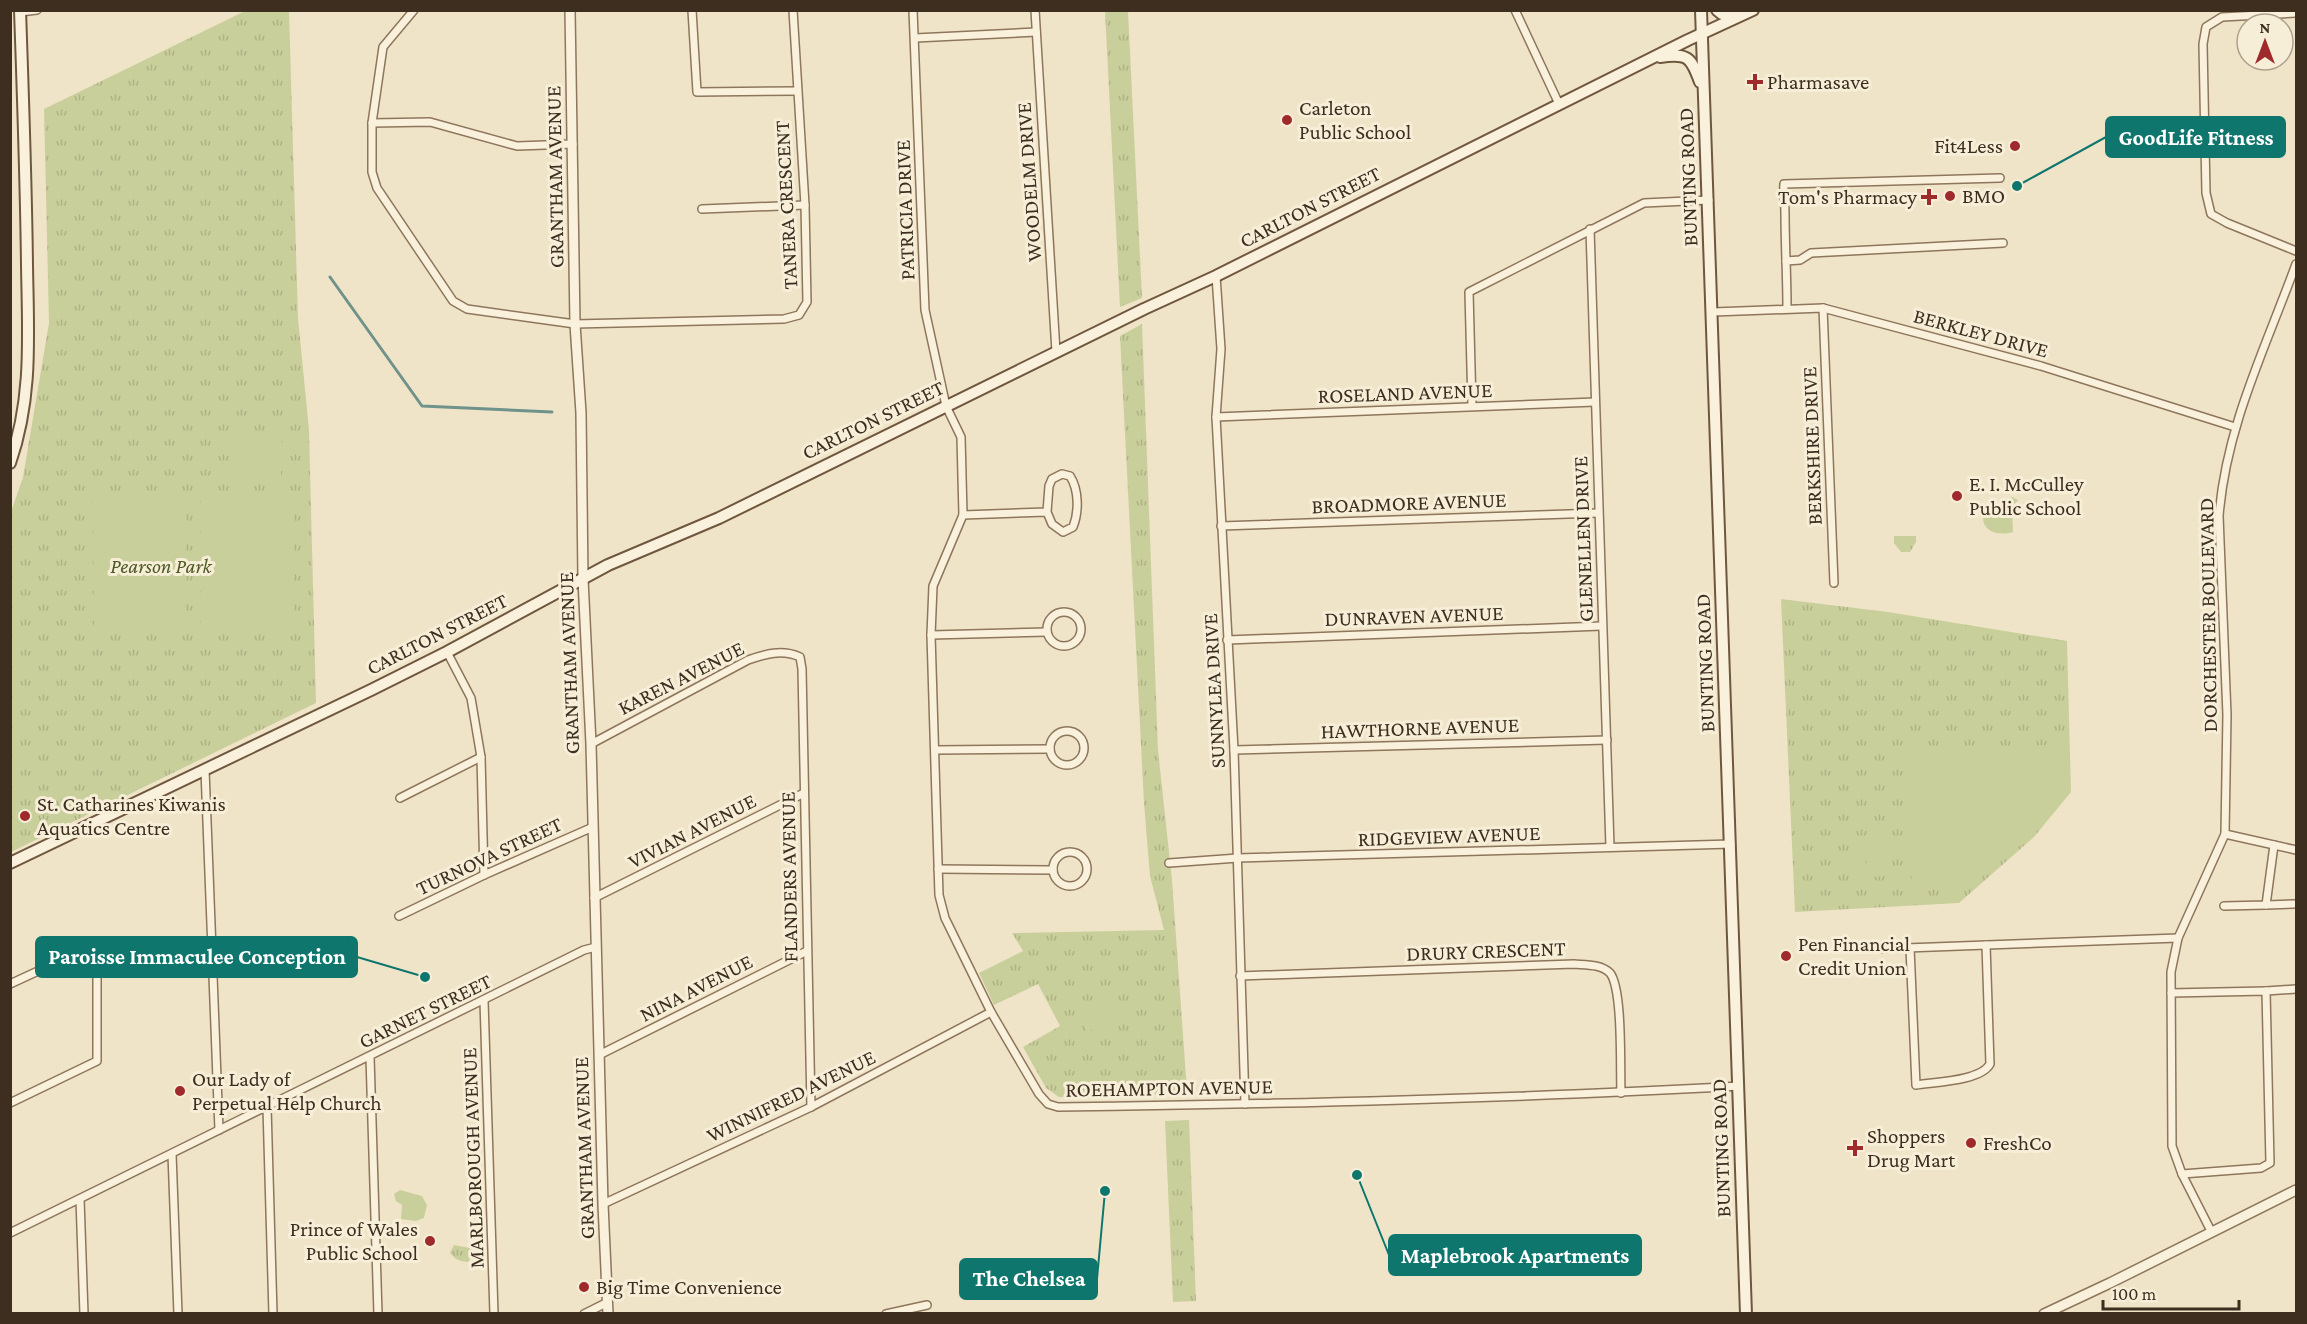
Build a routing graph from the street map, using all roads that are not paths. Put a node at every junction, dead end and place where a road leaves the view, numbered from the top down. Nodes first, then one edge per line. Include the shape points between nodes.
1 (36, 10) edge
2 (414, 10) edge
3 (570, 10) edge
4 (692, 10) edge
5 (793, 10) edge
6 (913, 10) edge
7 (1035, 10) edge
8 (1515, 10) edge
9 (1701, 10) edge
10 (1717, 10) edge
11 (20, 11) edge
12 (1750, 12) edge
13 (2296, 13) edge
14 (1036, 32) junction
15 (1702, 33) junction
16 (915, 38) junction
17 (1651, 59) junction
18 (797, 91) junction
19 (1704, 91) junction
20 (1559, 104) junction
21 (372, 123) junction
22 (573, 144) junction
23 (2000, 178) dead end
24 (1709, 200) junction
25 (805, 206) junction
26 (702, 209) dead end
27 (1590, 229) junction
28 (2003, 243) dead end
29 (2296, 251) edge
30 (1786, 261) junction
31 (2296, 264) edge
32 (2295, 274) edge
33 (1216, 276) junction
34 (1823, 308) junction
35 (1788, 309) junction
36 (1713, 312) junction
37 (575, 324) junction
38 (1056, 352) junction
39 (1594, 402) junction
40 (946, 406) junction
41 (1472, 406) junction
42 (1216, 417) junction
43 (2235, 427) junction
44 (10, 463) edge
45 (1047, 512) junction
46 (1598, 513) junction
47 (963, 515) junction
48 (1221, 526) junction
49 (583, 579) junction
50 (1834, 583) dead end
51 (1602, 626) junction
52 (1047, 632) junction
53 (931, 635) junction
54 (1227, 640) junction
55 (447, 652) junction
56 (790, 652) joint
57 (1606, 740) junction
58 (591, 744) junction
59 (1050, 749) junction
60 (935, 750) junction
61 (1234, 750) junction
62 (481, 757) junction
63 (205, 771) junction
64 (804, 793) junction
65 (400, 798) dead end
66 (593, 827) junction
67 (2225, 834) junction
68 (1731, 844) junction
69 (2274, 845) junction
70 (1610, 847) junction
71 (2296, 850) edge
72 (1238, 858) junction
73 (10, 863) edge
74 (1169, 863) dead end
75 (938, 868) junction
76 (1053, 870) junction
77 (484, 875) junction
78 (594, 898) junction
79 (2294, 904) dead end
80 (2266, 905) junction
81 (2224, 906) dead end
82 (399, 916) dead end
83 (2178, 939) junction
84 (1986, 945) junction
85 (596, 947) junction
86 (1910, 948) junction
87 (1879, 949) dead end
88 (807, 951) junction
89 (1240, 976) junction
90 (10, 984) edge
91 (2296, 989) edge
92 (2266, 991) junction
93 (2171, 993) junction
94 (484, 1001) junction
95 (991, 1012) junction
96 (599, 1055) junction
97 (370, 1057) junction
98 (1738, 1086) junction
99 (1621, 1093) junction
100 (10, 1103) edge
101 (1245, 1104) junction
102 (267, 1107) junction
103 (811, 1107) junction
104 (219, 1130) junction
105 (172, 1154) junction
106 (2182, 1174) junction
107 (2296, 1190) edge
108 (80, 1199) junction
109 (603, 1204) junction
110 (2211, 1232) junction
111 (10, 1233) edge
112 (608, 1302) junction
113 (927, 1305) dead end
114 (84, 1314) edge
115 (178, 1314) edge
116 (273, 1314) edge
117 (378, 1314) edge
118 (494, 1314) edge
119 (584, 1314) edge
120 (608, 1314) edge
121 (886, 1314) edge
122 (1746, 1314) edge
123 (2044, 1314) edge

1 - 11 street
2 - 21 street via 383,47
3 - 22 street, GRANTHAM AVENUE
4 - 18 street via 697,92
5 - 18 street, TANERA CRESCENT
6 - 16 street, PATRICIA DRIVE
7 - 14 street, WOODELM DRIVE
8 - 20 street
9 - 15 main road, BUNTING ROAD
10 - 12 main road via 1722,14
11 - 44 main road via 30,339 27,395
12 - 15 main road, CARLTON STREET
13 - 29 street via 2222,18 2206,27 2203,45 2206,193 2211,213 2227,224
14 - 16 street
14 - 38 street, WOODELM DRIVE
15 - 17 main road, CARLTON STREET
15 - 19 main road, BUNTING ROAD
16 - 40 street, PATRICIA DRIVE via 925,310
17 - 19 main road via 1687,57
17 - 20 main road, CARLTON STREET
18 - 25 street, TANERA CRESCENT
19 - 24 main road, BUNTING ROAD
20 - 33 main road, CARLTON STREET
21 - 22 street via 430,122 517,146
21 - 37 street via 372,172 377,188 453,301 467,309
22 - 37 street, GRANTHAM AVENUE
23 - 30 street via 1784,184
24 - 27 street via 1644,203
24 - 36 main road, BUNTING ROAD
25 - 26 street
25 - 37 street, TANERA CRESCENT via 807,302 799,315 784,319
27 - 39 street, GLENELLEN DRIVE
27 - 41 street via 1469,292
28 - 30 street via 1811,253 1800,260
30 - 35 street
31 - 32 street, DORCHESTER BOULEVARD
32 - 43 street, DORCHESTER BOULEVARD via 2261,350
33 - 38 main road, CARLTON STREET
33 - 42 street, SUNNYLEA DRIVE via 1221,349
34 - 35 street, BERKLEY DRIVE
34 - 43 street, BERKLEY DRIVE via 2041,366
34 - 50 street, BERKSHIRE DRIVE
35 - 36 street, BERKLEY DRIVE
36 - 68 main road, BUNTING ROAD
37 - 49 street, GRANTHAM AVENUE via 581,413
38 - 40 main road, CARLTON STREET
39 - 41 street, ROSELAND AVENUE
39 - 46 street, GLENELLEN DRIVE
40 - 47 street, ROEHAMPTON AVENUE via 961,437
40 - 49 main road, CARLTON STREET via 719,518
41 - 42 street, ROSELAND AVENUE
42 - 48 street, SUNNYLEA DRIVE
43 - 67 street, DORCHESTER BOULEVARD via 2219,516 2228,715
45 - 45 street via 1052,524 1063,532 1073,527 1077,516 1075,484 1070,476 1062,474 1052,479
45 - 47 street
46 - 48 street, BROADMORE AVENUE
46 - 51 street, GLENELLEN DRIVE
47 - 53 street, ROEHAMPTON AVENUE via 933,586
48 - 54 street, SUNNYLEA DRIVE
49 - 55 main road, CARLTON STREET
49 - 58 street, GRANTHAM AVENUE
51 - 54 street, DUNRAVEN AVENUE
51 - 57 street, GLENELLEN DRIVE
52 - 52 street via 1052,641 1068,645 1077,640 1081,624 1074,615 1063,611 1053,616
52 - 53 street
53 - 60 street, ROEHAMPTON AVENUE
54 - 61 street, SUNNYLEA DRIVE
55 - 62 street via 471,698
55 - 63 main road, CARLTON STREET
56 - 58 street, KAREN AVENUE via 768,653 748,660
56 - 64 street, FLANDERS AVENUE via 800,657 802,669
57 - 61 street, HAWTHORNE AVENUE
57 - 70 street, GLENELLEN DRIVE
58 - 66 street, GRANTHAM AVENUE
59 - 59 street via 1055,736 1065,731 1076,733 1084,747 1082,757 1069,765 1055,760
59 - 60 street
60 - 75 street, ROEHAMPTON AVENUE
61 - 72 street, SUNNYLEA DRIVE
62 - 65 street
62 - 77 street
63 - 73 main road, CARLTON STREET
63 - 104 street
64 - 78 street, VIVIAN AVENUE
64 - 88 street, FLANDERS AVENUE
66 - 77 street, TURNOVA STREET
66 - 78 street, GRANTHAM AVENUE
67 - 69 street
67 - 83 street
68 - 70 street, RIDGEVIEW AVENUE
68 - 98 main road, BUNTING ROAD
69 - 71 street
69 - 80 street
70 - 72 street, RIDGEVIEW AVENUE
72 - 74 street, RIDGEVIEW AVENUE
72 - 89 street, SUNNYLEA DRIVE
75 - 76 street
75 - 95 street, ROEHAMPTON AVENUE via 945,918
76 - 76 street via 1059,856 1069,851 1079,854 1088,867 1085,877 1072,886 1061,884
77 - 82 street, TURNOVA STREET
78 - 85 street, GRANTHAM AVENUE
79 - 80 street
80 - 81 street
83 - 84 street
83 - 93 street
84 - 86 street
84 - 86 street via 1990,1064 1965,1078 1916,1085
85 - 94 street, GARNET STREET
85 - 96 street, GRANTHAM AVENUE
86 - 87 street
88 - 96 street, NINA AVENUE
88 - 103 street, FLANDERS AVENUE
89 - 99 street, DRURY CRESCENT via 1598,966 1611,974 1617,991
89 - 101 street, SUNNYLEA DRIVE
90 - 100 street via 77,953 93,958 98,966 97,1060
91 - 92 street
92 - 93 street
92 - 106 street via 2270,1163 2261,1168
93 - 106 street via 2172,1146
94 - 97 street, GARNET STREET
94 - 118 street, MARLBOROUGH AVENUE
95 - 101 street, ROEHAMPTON AVENUE via 1048,1104
95 - 103 street, WINNIFRED AVENUE
96 - 109 street, GRANTHAM AVENUE
97 - 102 street, GARNET STREET
97 - 117 street
98 - 99 street, ROEHAMPTON AVENUE
98 - 122 main road, BUNTING ROAD
99 - 101 street, ROEHAMPTON AVENUE
102 - 104 street, GARNET STREET
102 - 116 street
103 - 109 street, WINNIFRED AVENUE
104 - 105 street, GARNET STREET
105 - 108 street, GARNET STREET
105 - 115 street
106 - 110 street
107 - 110 street
108 - 111 street, GARNET STREET
108 - 114 street
109 - 112 street, GRANTHAM AVENUE
110 - 123 street
112 - 119 street
112 - 120 street, GRANTHAM AVENUE
113 - 121 street

